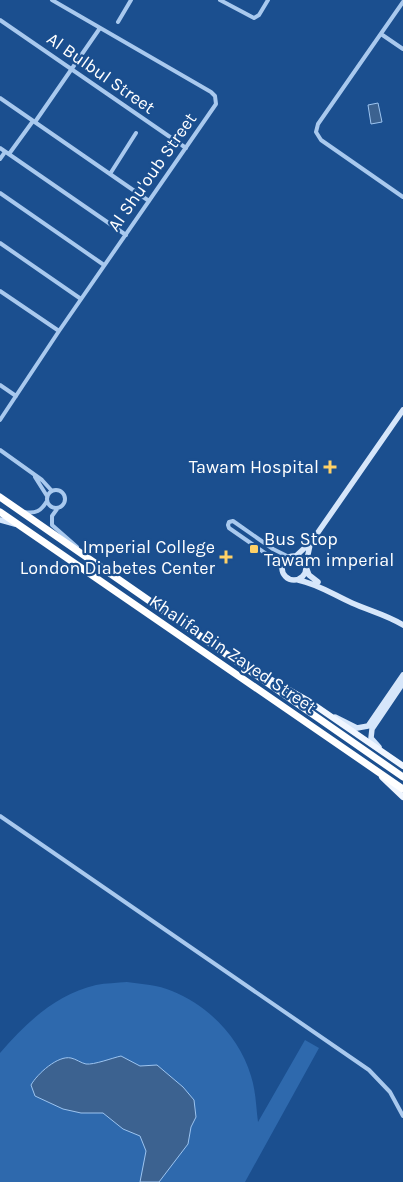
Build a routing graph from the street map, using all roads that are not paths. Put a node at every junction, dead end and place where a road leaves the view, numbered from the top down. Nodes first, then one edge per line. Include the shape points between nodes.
1 (52, 0) edge
2 (131, 0) edge
3 (220, 0) edge
4 (268, 0) edge
5 (403, 2) edge
6 (0, 20) edge
7 (118, 22) dead end
8 (100, 28) junction
9 (380, 34) junction
10 (403, 49) edge
11 (71, 69) junction
12 (0, 98) edge
13 (34, 122) junction
14 (136, 134) dead end
15 (0, 148) edge
16 (186, 148) junction
17 (7, 153) junction
18 (0, 159) edge
19 (110, 174) junction
20 (0, 193) edge
21 (403, 197) edge
22 (149, 201) junction
23 (126, 235) junction
24 (0, 243) edge
25 (104, 265) junction
26 (0, 291) edge
27 (81, 299) junction
28 (59, 332) junction
29 (0, 385) edge
30 (16, 396) junction
31 (403, 410) edge
32 (0, 420) edge
33 (0, 450) edge
34 (30, 472) junction
35 (52, 491) junction
36 (47, 496) junction
37 (0, 497) edge
38 (46, 501) junction
39 (57, 509) junction
40 (20, 511) junction
41 (0, 512) edge
42 (0, 520) edge
43 (18, 524) junction
44 (312, 541) junction
45 (293, 556) junction
46 (90, 558) junction
47 (306, 566) junction
48 (282, 569) junction
49 (298, 580) junction
50 (403, 624) edge
51 (239, 662) junction
52 (403, 674) edge
53 (403, 684) edge
54 (331, 716) junction
55 (383, 752) junction
56 (403, 766) edge
57 (375, 769) junction
58 (403, 777) edge
59 (403, 789) edge
60 (403, 797) edge
61 (0, 816) edge
62 (403, 1116) edge

1 - 8 street, Al Shu'oub Street
2 - 7 street
3 - 4 street via 254,18
5 - 9 street
6 - 11 street, Al Bulbul Street
8 - 11 street
8 - 16 street, Al Shu'oub Street via 215,96 215,106
9 - 10 street
9 - 21 street via 318,124 316,132 321,140
11 - 13 street
11 - 16 street, Al Bulbul Street
12 - 13 street
13 - 17 street
13 - 19 street
14 - 19 street
15 - 17 street
16 - 22 street, Al Shu'oub Street
17 - 18 street
17 - 23 street
19 - 22 street
20 - 25 street
22 - 23 street, Al Shu'oub Street
23 - 25 street, Al Shu'oub Street
24 - 27 street
25 - 27 street, Al Shu'oub Street
26 - 28 street
27 - 28 street, Al Shu'oub Street
28 - 30 street, Al Shu'oub Street
29 - 30 street
30 - 32 street, Al Shu'oub Street
31 - 44 street
33 - 34 street
34 - 35 street
34 - 36 street
35 - 36 street
35 - 39 street via 60,491 65,496 64,503
36 - 38 street
37 - 40 highway, Khalifa Bin Zayed Street
38 - 39 street
38 - 40 street via 38,512
39 - 46 street via 51,521 54,527
40 - 46 highway, Khalifa Bin Zayed Street
41 - 43 highway, Khalifa Bin Zayed Street
42 - 43 street
43 - 57 highway, Khalifa Bin Zayed Street
44 - 45 street
44 - 47 street
45 - 47 street via 301,558
45 - 48 street via 283,562
45 - 48 street via 273,549 233,521 229,522 229,528 275,560
46 - 51 highway, Khalifa Bin Zayed Street
47 - 49 street via 304,575
47 - 50 street via 311,578 390,614
48 - 49 street via 288,579
49 - 50 street via 317,585
51 - 54 main road, Khalifa Bin Zayed Street
51 - 58 highway, Khalifa Bin Zayed Street
52 - 54 street via 366,727 358,728
53 - 55 street via 371,731 372,740
54 - 55 main road, Khalifa Bin Zayed Street
55 - 56 main road, Khalifa Bin Zayed Street
57 - 59 highway, Khalifa Bin Zayed Street
57 - 60 main road, Khalifa Bin Zayed Street
61 - 62 street via 368,1070 390,1092

